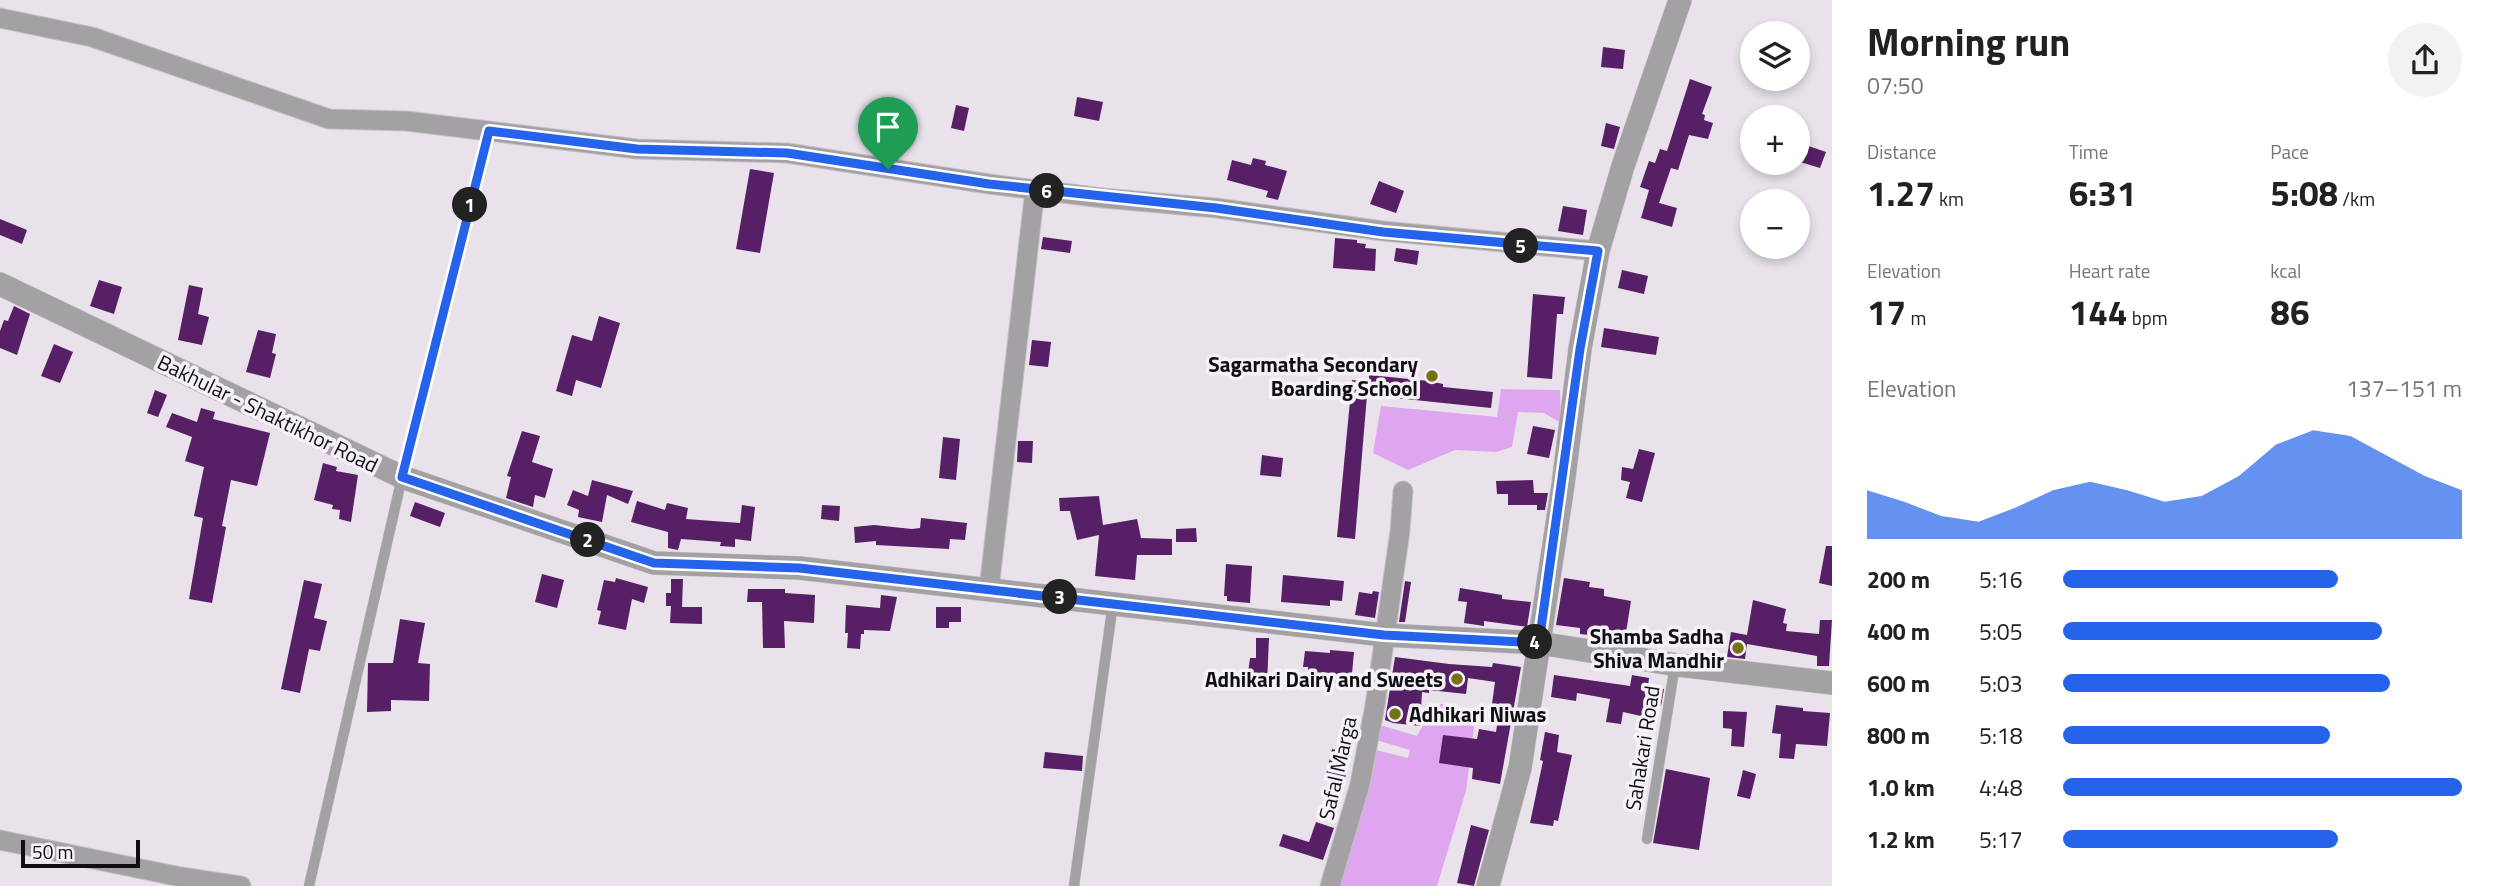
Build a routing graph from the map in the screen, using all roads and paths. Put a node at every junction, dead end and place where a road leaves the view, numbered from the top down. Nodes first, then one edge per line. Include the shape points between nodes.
1 (1680, 0) edge
2 (0, 18) edge
3 (489, 131) junction
4 (1035, 190) junction
5 (1598, 251) junction
6 (0, 284) edge
7 (402, 477) junction
8 (1404, 491) dead end
9 (989, 589) junction
10 (1113, 603) junction
11 (1384, 635) junction
12 (1539, 643) junction
13 (1675, 664) junction
14 (1832, 683) edge
15 (1647, 839) dead end
16 (0, 840) edge
17 (241, 886) edge
18 (309, 886) edge
19 (1074, 886) edge
20 (1330, 886) edge
21 (1489, 886) edge

1 - 5 street
2 - 3 street via 92,37 329,119 406,121
3 - 4 street via 637,149 787,153
3 - 7 lane
4 - 5 street via 1216,208 1383,232
4 - 9 street
5 - 12 street
6 - 7 street, Bakhular - Shaktikhor Road
7 - 9 street, Bakhular - Shaktikhor Road via 654,563 799,568
7 - 18 lane
8 - 11 street, Safal Marga
9 - 10 street, Bakhular - Shaktikhor Road
10 - 11 street, Bakhular - Shaktikhor Road
10 - 19 lane
11 - 12 street, Bakhular - Shaktikhor Road
11 - 20 street, Safal Marga via 1360,784
12 - 13 street, Bakhular - Shaktikhor Road
12 - 21 street via 1520,768
13 - 14 street, Bakhular - Shaktikhor Road
13 - 15 lane, Sahakari Road
16 - 17 street

